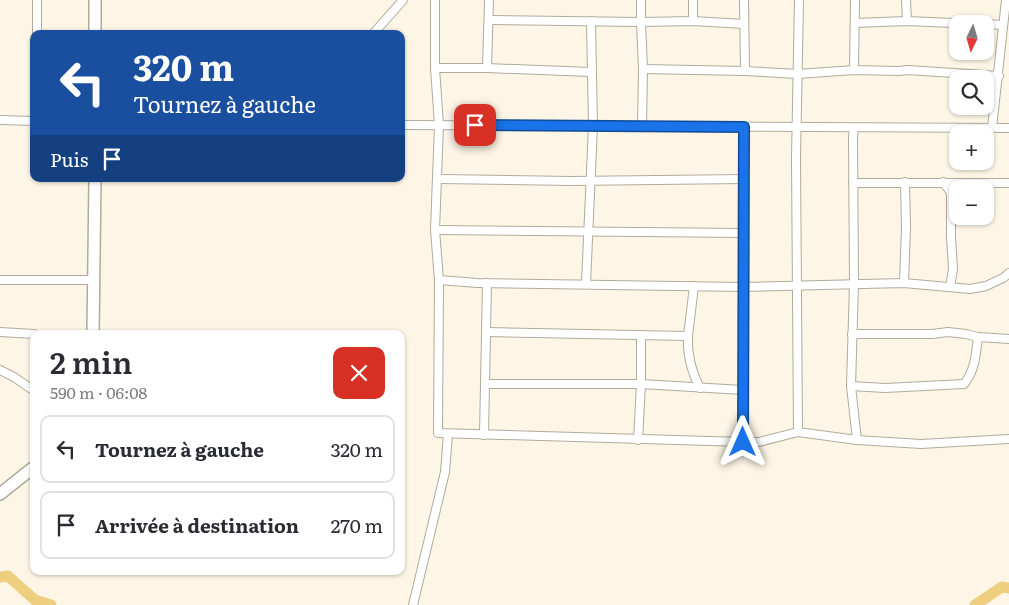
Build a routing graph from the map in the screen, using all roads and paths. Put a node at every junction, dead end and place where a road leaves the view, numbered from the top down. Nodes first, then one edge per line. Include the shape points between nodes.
1 (37, 0) edge
2 (96, 0) edge
3 (403, 0) edge
4 (435, 0) edge
5 (490, 0) edge
6 (641, 0) edge
7 (694, 0) edge
8 (744, 0) edge
9 (799, 0) edge
10 (855, 0) edge
11 (906, 0) edge
12 (1006, 0) edge
13 (490, 20) junction
14 (590, 21) junction
15 (694, 21) junction
16 (906, 21) junction
17 (641, 22) junction
18 (854, 23) junction
19 (949, 23) edge
20 (744, 24) junction
21 (994, 24) edge
22 (1003, 25) junction
23 (37, 30) edge
24 (96, 30) edge
25 (377, 30) edge
26 (435, 68) junction
27 (487, 68) junction
28 (643, 69) junction
29 (854, 70) junction
30 (745, 71) junction
31 (591, 72) junction
32 (798, 74) junction
33 (999, 76) junction
34 (0, 120) edge
35 (30, 121) edge
36 (405, 125) edge
37 (439, 125) junction
38 (992, 125) edge
39 (593, 126) junction
40 (642, 127) junction
41 (744, 127) junction
42 (797, 128) junction
43 (854, 128) junction
44 (949, 128) edge
45 (994, 128) edge
46 (1009, 128) edge
47 (438, 179) junction
48 (744, 180) junction
49 (590, 181) junction
50 (95, 182) edge
51 (905, 182) junction
52 (943, 182) junction
53 (853, 183) junction
54 (1009, 183) edge
55 (435, 230) junction
56 (588, 232) junction
57 (744, 233) junction
58 (1009, 273) edge
59 (0, 280) edge
60 (93, 280) junction
61 (439, 280) junction
62 (486, 283) junction
63 (904, 283) junction
64 (586, 284) junction
65 (854, 284) junction
66 (797, 285) junction
67 (694, 286) junction
68 (743, 287) junction
69 (950, 287) junction
70 (93, 330) edge
71 (0, 332) edge
72 (486, 332) junction
73 (30, 334) edge
74 (852, 334) junction
75 (641, 335) junction
76 (688, 336) junction
77 (978, 337) junction
78 (1009, 339) edge
79 (0, 370) edge
80 (485, 384) junction
81 (641, 384) junction
82 (851, 386) junction
83 (30, 388) edge
84 (700, 388) junction
85 (743, 390) junction
86 (798, 432) junction
87 (448, 434) junction
88 (484, 435) junction
89 (1009, 439) edge
90 (638, 440) junction
91 (857, 440) junction
92 (743, 442) junction
93 (30, 471) edge
94 (0, 494) edge
95 (413, 605) edge

1 - 23 street
2 - 24 street
3 - 25 street
4 - 26 street
5 - 13 street
6 - 17 street
7 - 15 street
8 - 20 street
9 - 32 street
10 - 18 street
11 - 16 street
12 - 22 street
13 - 14 street
13 - 27 street
14 - 17 street
14 - 31 street
15 - 17 street
15 - 20 street
16 - 18 street
16 - 19 street
17 - 28 street
18 - 29 street
20 - 30 street
21 - 22 street
22 - 33 street
26 - 27 street
26 - 37 street
27 - 31 street
28 - 30 street
28 - 40 street
29 - 32 street
29 - 33 street
30 - 32 street
31 - 39 street
32 - 42 street
33 - 38 street
34 - 35 street
36 - 37 street
37 - 39 street
37 - 47 street
39 - 40 street
39 - 49 street
40 - 41 street
41 - 42 street
41 - 48 street
42 - 43 street
42 - 66 street
43 - 44 street
43 - 53 street
45 - 46 street
47 - 49 street
47 - 55 street
48 - 49 street
48 - 57 street
49 - 56 street
50 - 60 street
51 - 52 street
51 - 53 street
51 - 63 street
52 - 54 street
52 - 69 street via 951,196 953,269
53 - 65 street
55 - 56 street
55 - 61 street
56 - 57 street
56 - 64 street
57 - 68 street
58 - 69 street via 976,288
59 - 60 street
60 - 70 street
61 - 62 street
61 - 87 street via 438,433
62 - 64 street
62 - 72 street
63 - 65 street
63 - 69 street
64 - 67 street
65 - 66 street
65 - 74 street
66 - 68 street
66 - 86 street
67 - 68 street
67 - 76 street
68 - 85 street
71 - 73 street
72 - 75 street
72 - 80 street
74 - 77 street via 948,332
74 - 82 street
75 - 76 street
75 - 81 street
76 - 84 street via 692,372
77 - 78 street
77 - 82 street via 974,364 964,384 885,388
79 - 83 street
80 - 81 street
80 - 88 street
81 - 84 street
81 - 90 street
82 - 91 street
84 - 85 street
85 - 92 street
86 - 91 street
86 - 92 street via 759,442
87 - 88 street
87 - 95 street via 443,481
88 - 90 street
89 - 91 street via 937,444
90 - 92 street
93 - 94 street

